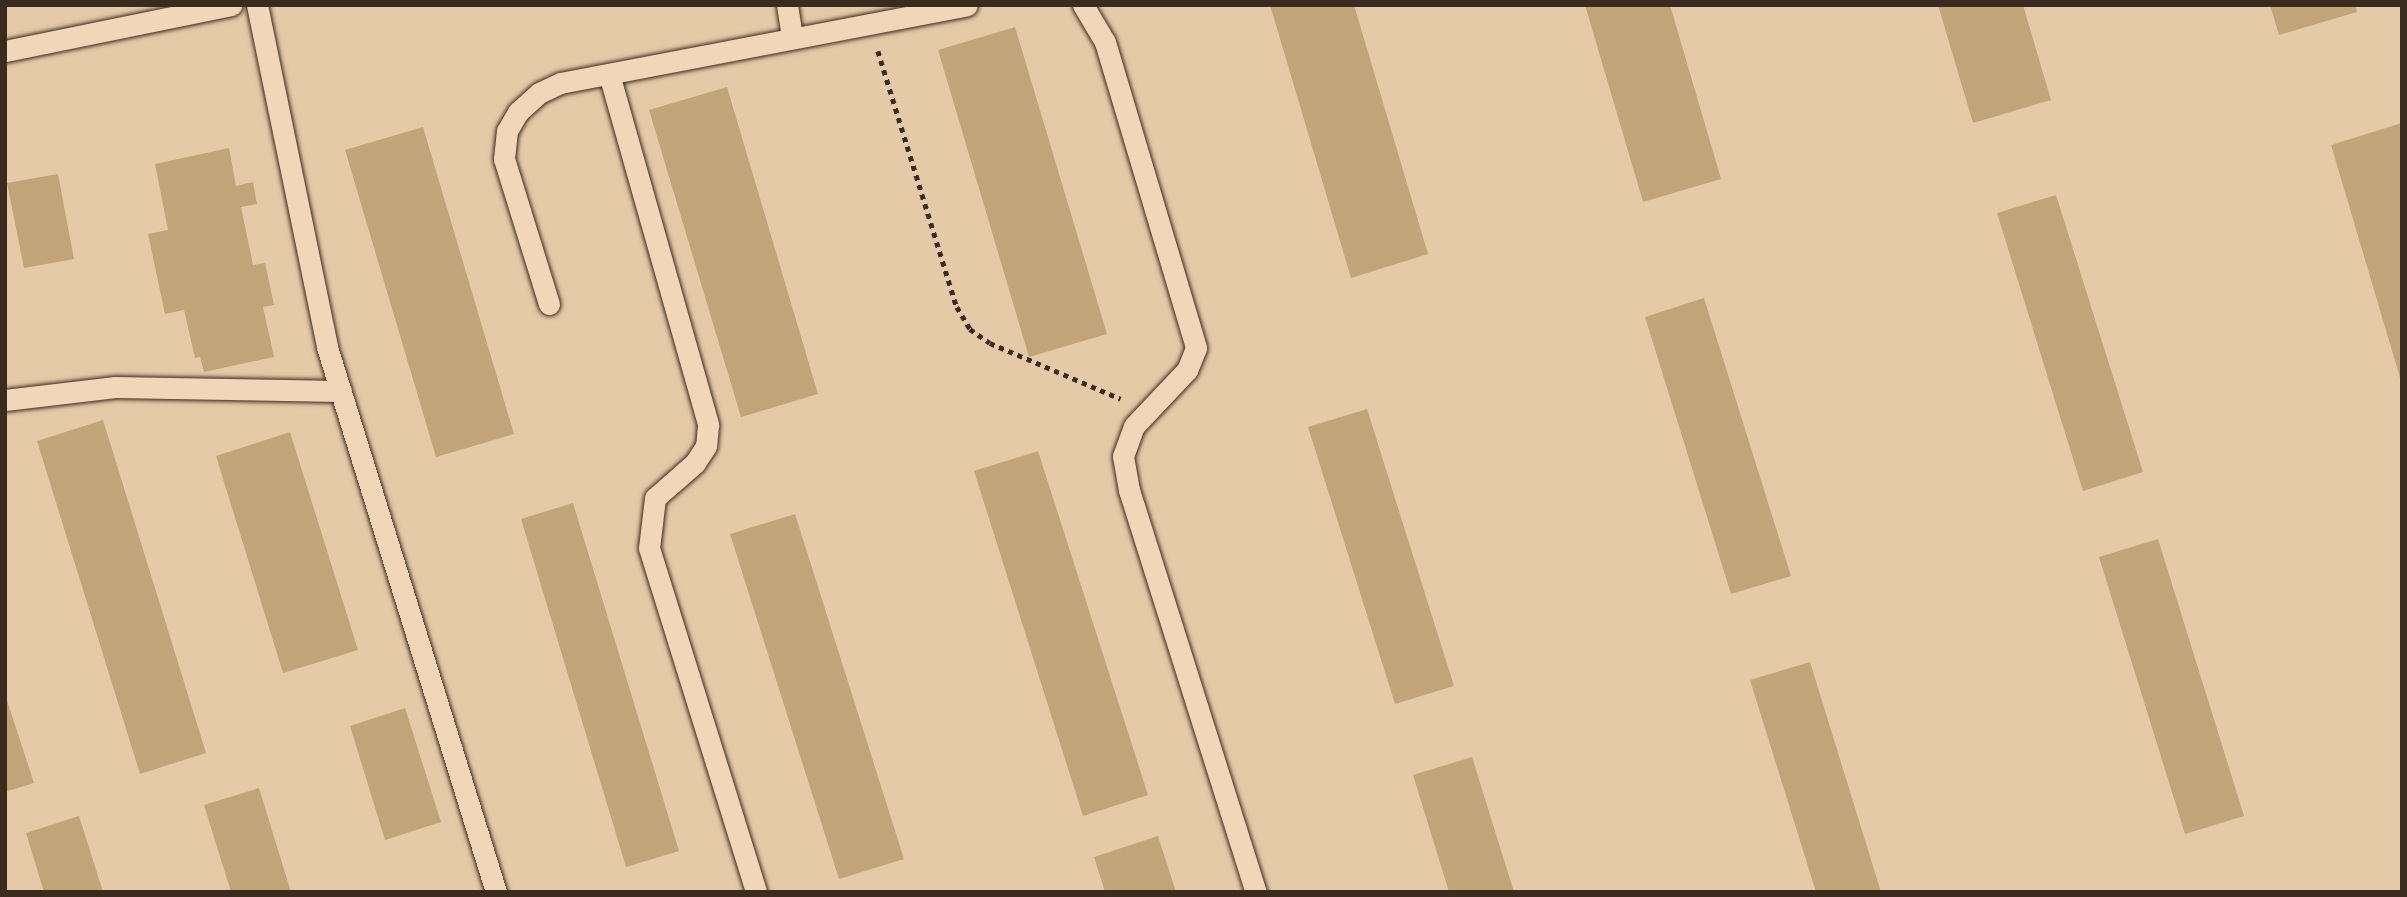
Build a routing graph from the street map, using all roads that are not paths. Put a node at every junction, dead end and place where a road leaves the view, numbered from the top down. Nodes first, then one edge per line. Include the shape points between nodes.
1 (231, 5) edge
2 (257, 5) edge
3 (786, 5) edge
4 (967, 5) edge
5 (1083, 5) edge
6 (867, 15) edge
7 (792, 38) junction
8 (5, 51) edge
9 (609, 74) junction
10 (549, 304) dead end
11 (341, 391) junction
12 (5, 400) edge
13 (496, 892) edge
14 (756, 892) edge
15 (1256, 892) edge

1 - 8 lane
2 - 11 lane via 303,243
3 - 7 lane
4 - 6 lane
5 - 15 lane via 1105,42 1196,348 1186,370 1134,426 1123,456 1129,490
6 - 7 lane
7 - 9 lane
9 - 10 lane via 559,83 539,93 518,112 507,131 504,159
9 - 14 lane via 708,425 706,446 695,463 655,498 649,548
11 - 12 lane via 115,387
11 - 13 lane

